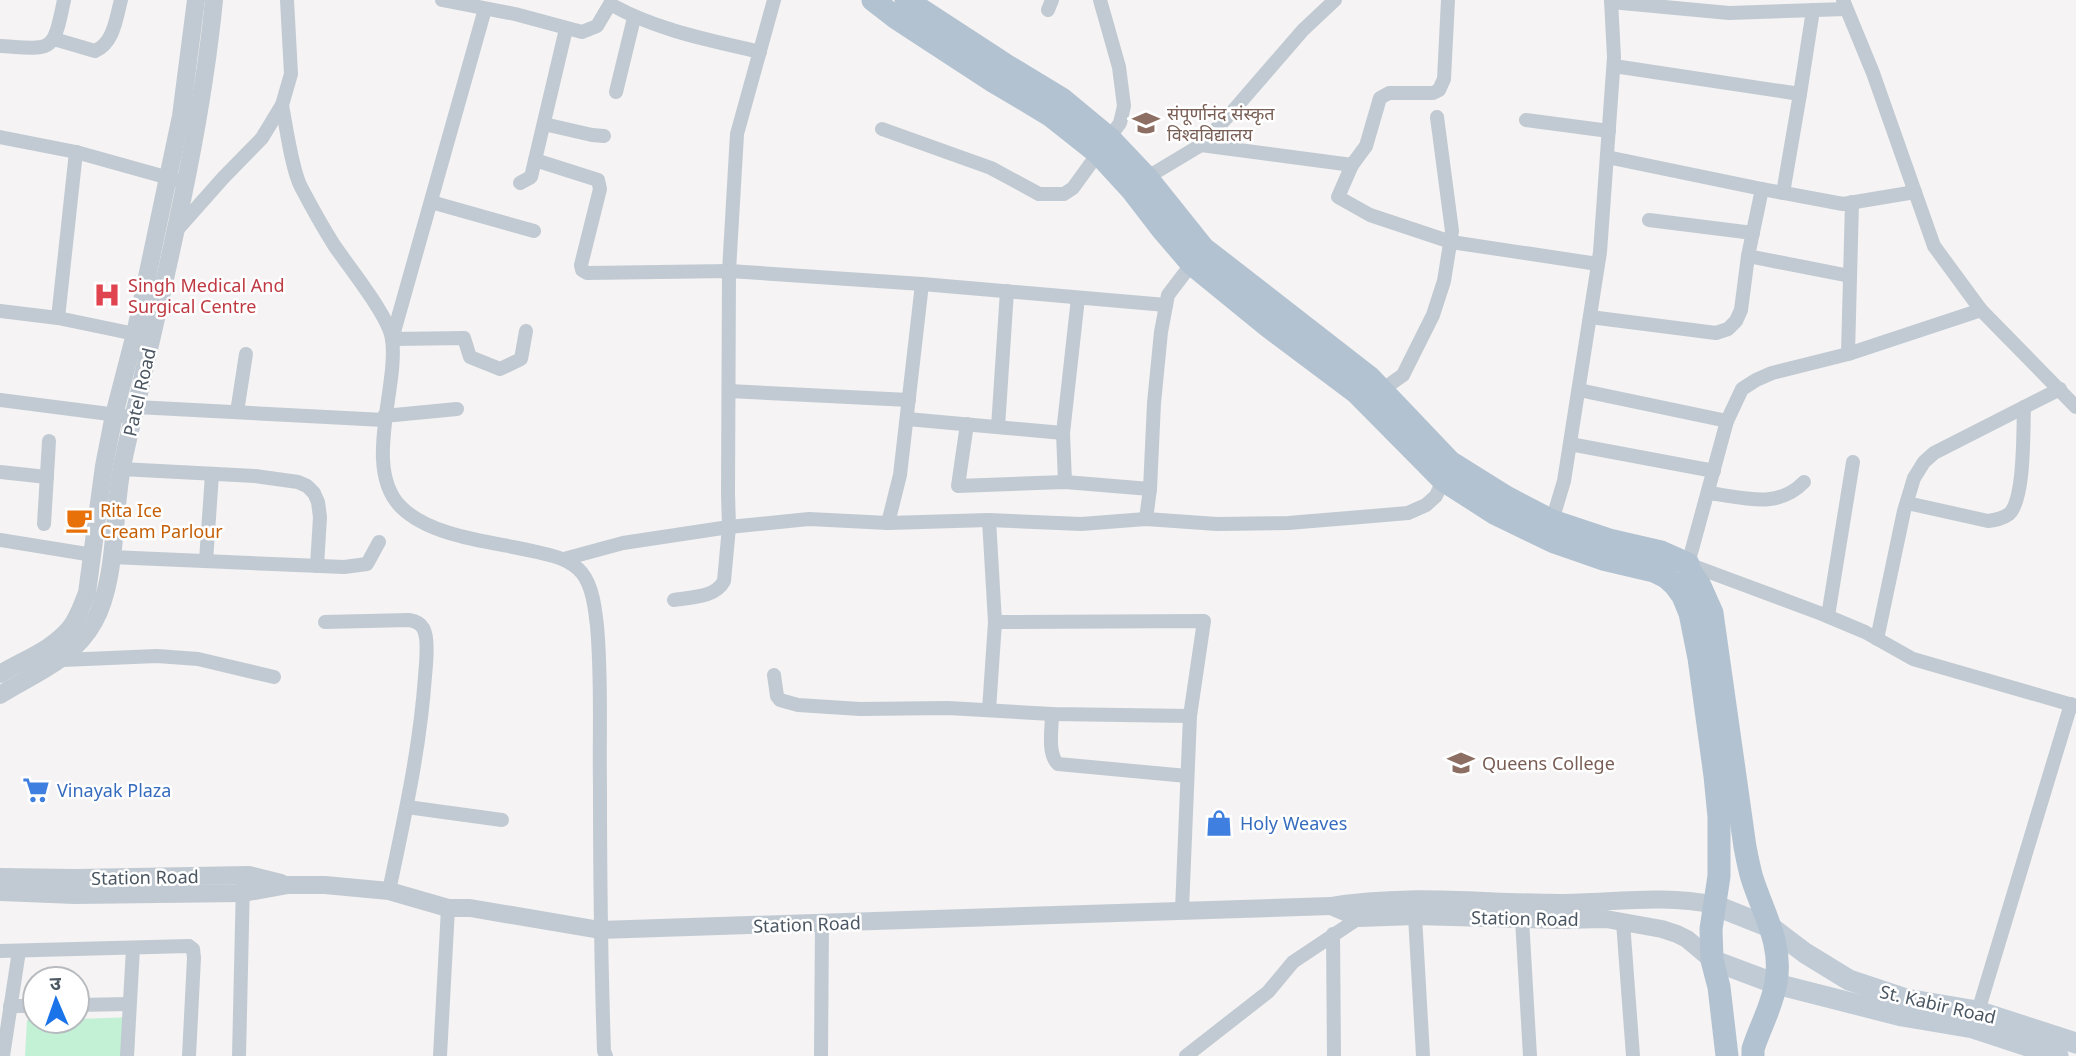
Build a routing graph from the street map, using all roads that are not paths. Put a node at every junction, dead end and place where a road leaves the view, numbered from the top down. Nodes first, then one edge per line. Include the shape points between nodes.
1 (64, 0) edge
2 (121, 0) edge
3 (196, 0) edge
4 (214, 0) edge
5 (287, 0) edge
6 (442, 0) edge
7 (774, 0) edge
8 (873, 0) edge
9 (906, 0) edge
10 (1100, 0) edge
11 (1335, 0) edge
12 (1448, 0) edge
13 (1611, 1) edge
14 (611, 2) edge
15 (1700, 5) edge
16 (1844, 5) edge
17 (485, 9) junction
18 (1813, 10) junction
19 (634, 18) junction
20 (566, 29) junction
21 (54, 39) junction
22 (0, 46) edge
23 (760, 52) junction
24 (1614, 66) junction
25 (615, 92) dead end
26 (1800, 93) junction
27 (282, 105) junction
28 (1437, 117) dead end
29 (1526, 120) dead end
30 (544, 124) junction
31 (882, 129) dead end
32 (1609, 131) junction
33 (604, 136) dead end
34 (0, 137) edge
35 (1103, 145) junction
36 (1201, 145) junction
37 (76, 152) junction
38 (1607, 157) junction
39 (535, 160) junction
40 (1352, 166) junction
41 (167, 178) junction
42 (1138, 182) junction
43 (187, 183) junction
44 (520, 183) dead end
45 (1762, 189) junction
46 (1915, 192) junction
47 (1783, 193) junction
48 (431, 202) junction
49 (1852, 202) junction
50 (1649, 220) dead end
51 (534, 231) dead end
52 (175, 232) junction
53 (1753, 233) junction
54 (1451, 242) junction
55 (1198, 256) junction
56 (1748, 256) junction
57 (1598, 264) junction
58 (729, 271) junction
59 (1850, 276) junction
60 (922, 284) junction
61 (1007, 291) junction
62 (1078, 298) junction
63 (1166, 305) junction
64 (1981, 310) junction
65 (0, 311) edge
66 (1590, 317) junction
67 (58, 318) junction
68 (526, 331) dead end
69 (135, 334) junction
70 (392, 339) junction
71 (246, 354) dead end
72 (1848, 354) junction
73 (2060, 388) junction
74 (1382, 390) junction
75 (1579, 390) junction
76 (729, 391) junction
77 (0, 400) edge
78 (909, 400) junction
79 (2074, 400) edge
80 (2024, 407) junction
81 (457, 409) dead end
82 (134, 412) junction
83 (237, 412) junction
84 (114, 415) junction
85 (384, 418) junction
86 (907, 419) junction
87 (1727, 421) junction
88 (967, 424) junction
89 (998, 427) junction
90 (1063, 433) junction
91 (49, 441) dead end
92 (1570, 444) junction
93 (1853, 462) dead end
94 (121, 469) junction
95 (1714, 471) junction
96 (0, 472) edge
97 (212, 474) junction
98 (47, 477) junction
99 (1443, 480) junction
100 (1065, 482) junction
101 (1804, 482) dead end
102 (1150, 489) junction
103 (1708, 493) junction
104 (1907, 503) junction
105 (1146, 519) junction
106 (989, 520) junction
107 (1552, 521) junction
108 (888, 523) junction
109 (44, 524) dead end
110 (729, 527) junction
111 (0, 540) edge
112 (379, 542) dead end
113 (102, 556) junction
114 (564, 559) junction
115 (206, 561) junction
116 (1688, 564) junction
117 (317, 566) junction
118 (674, 600) dead end
119 (1828, 616) junction
120 (325, 622) dead end
121 (995, 622) junction
122 (1877, 639) junction
123 (62, 660) junction
124 (0, 674) edge
125 (774, 676) dead end
126 (274, 677) dead end
127 (0, 695) edge
128 (2074, 705) edge
129 (989, 710) junction
130 (1052, 713) junction
131 (1190, 716) junction
132 (1188, 776) junction
133 (407, 807) junction
134 (502, 820) dead end
135 (0, 877) edge
136 (243, 884) junction
137 (389, 891) junction
138 (0, 892) edge
139 (1714, 905) junction
140 (448, 908) junction
141 (1359, 909) junction
142 (1182, 911) junction
143 (1415, 916) junction
144 (1522, 919) junction
145 (1623, 922) junction
146 (822, 924) junction
147 (1772, 928) junction
148 (600, 930) junction
149 (1333, 934) junction
150 (133, 948) junction
151 (0, 951) edge
152 (19, 951) junction
153 (1712, 960) junction
154 (1776, 984) junction
155 (129, 1004) junction
156 (91, 1005) edge
157 (10, 1006) junction
158 (21, 1006) edge
159 (1975, 1019) junction
160 (2076, 1044) edge
161 (1755, 1046) edge
162 (1727, 1054) edge
163 (1190, 1055) edge
164 (2, 1056) edge
165 (127, 1056) edge
166 (189, 1056) edge
167 (239, 1056) edge
168 (440, 1056) edge
169 (606, 1056) edge
170 (821, 1056) edge
171 (1334, 1056) edge
172 (1423, 1056) edge
173 (1530, 1056) edge
174 (1633, 1056) edge
175 (2059, 1056) edge

1 - 21 street
2 - 21 street via 104,47 95,51
3 - 41 street, Patel Road via 181,116
4 - 43 street, Patel Road
5 - 27 street via 291,74
6 - 17 street
7 - 23 street
8 - 35 main road via 993,81
9 - 35 main road via 1062,99
10 - 35 street via 1119,67 1124,106 1119,123
11 - 36 street
12 - 40 street via 1444,79 1438,90 1390,93 1380,98 1366,146
13 - 15 street
13 - 24 street
14 - 19 street
14 - 20 street via 591,30
15 - 18 street via 1728,13
16 - 18 street
16 - 46 street
17 - 20 street
17 - 48 street
18 - 26 street
19 - 23 street
19 - 25 street
20 - 30 street
21 - 22 street via 36,48
23 - 58 street via 737,134
24 - 26 street
24 - 32 street
26 - 47 street
27 - 52 street via 262,138
27 - 70 street via 298,183 374,302
28 - 54 street
29 - 32 street
30 - 33 street
30 - 39 street
31 - 35 street via 991,168 1039,194 1064,194 1073,188
32 - 38 street
34 - 37 street
35 - 42 main road
36 - 40 street
36 - 42 street
37 - 41 street
37 - 67 street
38 - 45 street
38 - 57 street
39 - 44 street via 531,177
39 - 58 street via 598,180 600,189 581,265 587,273
40 - 54 street via 1338,197 1370,215
41 - 43 street
41 - 69 street, Patel Road
42 - 55 main road
43 - 52 street, Patel Road
45 - 47 street
45 - 53 street
46 - 49 street
46 - 64 street via 1934,246
47 - 49 street
48 - 51 street
48 - 70 street
49 - 59 street
50 - 53 street
52 - 82 street, Patel Road
53 - 56 street
54 - 57 street
54 - 74 street via 1433,315 1403,375
55 - 63 street via 1168,295
55 - 74 main road
55 - 99 main road via 1268,326 1356,392
56 - 59 street
56 - 66 street via 1741,310 1728,329 1716,333
57 - 66 street
58 - 60 street
58 - 76 street
59 - 72 street
60 - 61 street
60 - 78 street
61 - 62 street
61 - 89 street
62 - 63 street
62 - 90 street
63 - 102 street
64 - 72 street
64 - 73 street
65 - 67 street
66 - 75 street
67 - 69 street
68 - 70 street via 521,359 500,369 470,357 464,338
69 - 84 street, Patel Road
70 - 85 street
71 - 83 street
72 - 87 street via 1756,380 1742,389
73 - 79 street
73 - 80 street
74 - 107 main road via 1450,462
75 - 87 street
75 - 92 street
76 - 78 street
76 - 110 street
77 - 84 street
78 - 86 street
80 - 104 street via 1934,453 1914,478
80 - 104 street via 2020,484 2011,513 1988,521
81 - 85 street
82 - 83 street
82 - 84 street
82 - 94 street, Patel Road
83 - 85 street
84 - 113 street, Patel Road via 104,466
85 - 114 street via 384,474 401,508 420,522 448,532
86 - 88 street
86 - 108 street
87 - 95 street
88 - 89 street
88 - 100 street via 958,486
89 - 90 street
90 - 100 street
91 - 98 street
92 - 95 street
92 - 107 street
93 - 119 street
94 - 97 street
94 - 113 street, Patel Road
95 - 103 street
96 - 98 street
97 - 115 street
97 - 117 street via 298,481 307,486 318,502 320,517
98 - 109 street
99 - 105 street via 1436,496 1408,513 1287,523
99 - 139 main road via 1496,514 1554,542 1654,571 1683,596 1699,658 1719,817
100 - 102 street
101 - 103 street via 1784,498 1769,500
102 - 105 street
103 - 116 street
104 - 122 street
105 - 106 street via 1080,524
106 - 108 street
106 - 121 street
107 - 116 main road
108 - 110 street via 809,519
110 - 114 street via 623,543
110 - 118 street via 720,589
111 - 113 street
112 - 117 street via 367,564
113 - 115 street
113 - 123 street, Patel Road via 104,598 84,639
113 - 124 street, Patel Road via 70,628 52,645
114 - 148 street via 582,573 592,594 597,626
115 - 117 street
116 - 119 street
116 - 147 main road via 1712,613 1745,847
119 - 122 street
120 - 133 street via 409,620 426,635 423,710
121 - 129 street
121 - 131 street via 1204,621
122 - 128 street via 1913,659
123 - 126 street via 198,659
123 - 127 street, Patel Road
125 - 129 street via 777,696 785,703
128 - 159 street
129 - 130 street
130 - 131 street
130 - 132 street via 1052,753 1058,764
131 - 132 street
132 - 142 street
133 - 134 street
133 - 137 street
135 - 136 street, Station Road
136 - 137 street, Station Road via 325,884
136 - 138 street, Station Road via 75,895
136 - 167 street
137 - 140 street, Station Road
139 - 141 street, Station Road via 1690,900 1415,899
139 - 147 main road, St. Kabir Road
139 - 153 main road
140 - 148 street, Station Road via 480,909
140 - 168 street
141 - 142 street, Station Road
141 - 143 street, Station Road
141 - 149 street
142 - 146 street, Station Road
143 - 144 street, Station Road
143 - 172 street
144 - 145 street, Station Road
144 - 173 street
145 - 153 street, Station Road via 1677,934
145 - 174 street
146 - 148 street, Station Road
146 - 170 street
147 - 154 main road
147 - 159 main road, St. Kabir Road via 1849,980
148 - 169 street
149 - 163 street via 1293,962 1268,992
149 - 171 street
150 - 152 street
150 - 155 street
150 - 166 street via 184,944 193,949
151 - 152 street
152 - 157 street
153 - 154 main road, St. Kabir Road
153 - 162 main road
154 - 159 main road, St. Kabir Road via 1902,1016
154 - 161 main road
155 - 156 street
155 - 165 street
157 - 158 street
157 - 164 street
159 - 160 main road, St. Kabir Road
159 - 175 main road, St. Kabir Road

